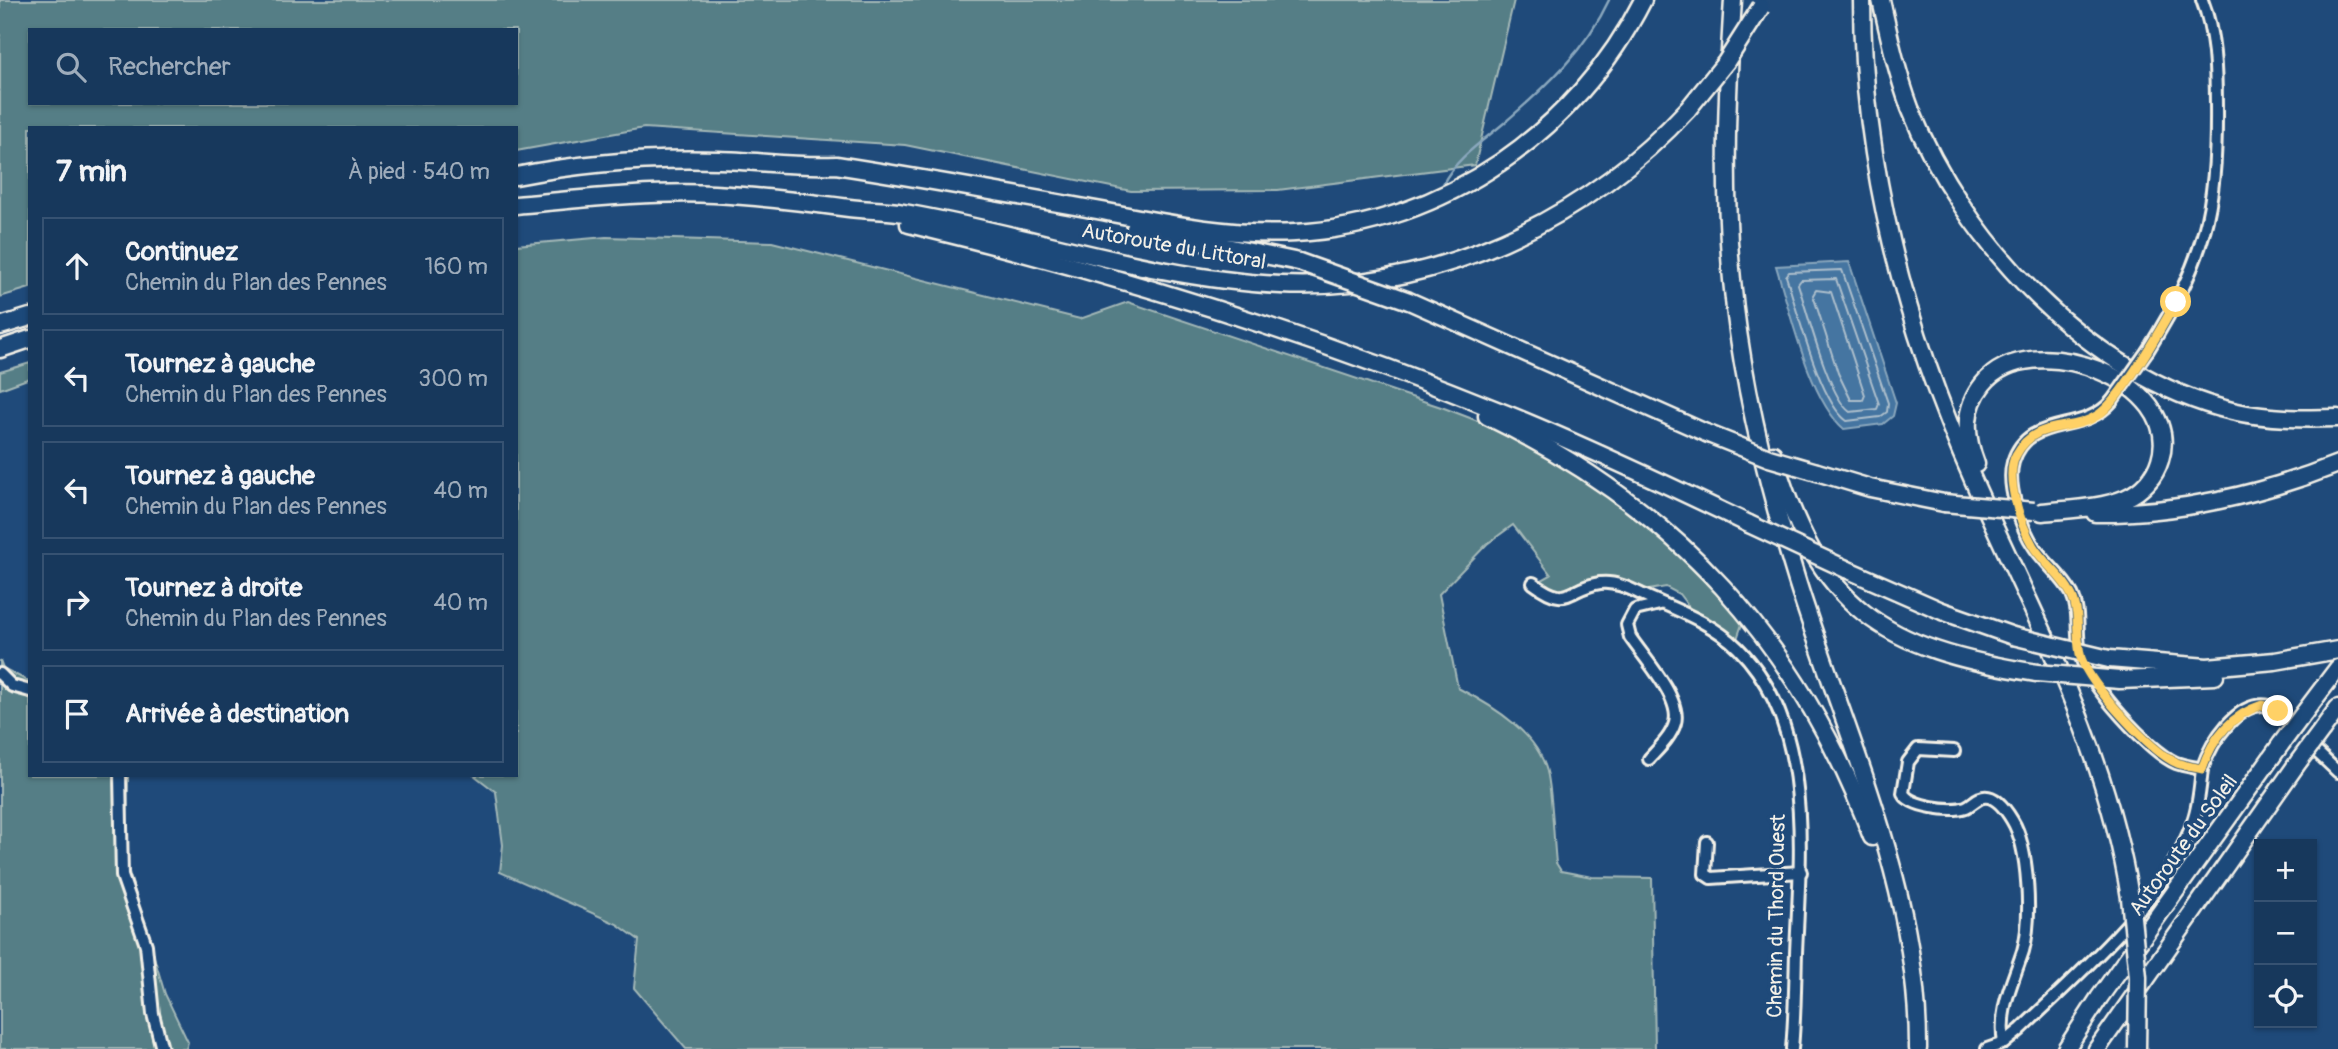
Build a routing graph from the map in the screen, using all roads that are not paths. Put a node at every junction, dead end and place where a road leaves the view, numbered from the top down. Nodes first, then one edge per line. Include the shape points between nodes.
1 (1643, 0) edge
2 (1735, 0) edge
3 (1862, 0) edge
4 (1881, 0) edge
5 (2202, 0) edge
6 (1763, 3) edge
7 (807, 166) junction
8 (518, 176) edge
9 (518, 205) edge
10 (860, 209) junction
11 (28, 318) edge
12 (0, 326) edge
13 (28, 340) edge
14 (0, 349) edge
15 (1384, 367) junction
16 (2338, 418) edge
17 (2338, 464) edge
18 (2038, 512) junction
19 (1533, 583) dead end
20 (2025, 590) junction
21 (1661, 604) junction
22 (2338, 650) edge
23 (2338, 656) edge
24 (2300, 661) junction
25 (2338, 668) edge
26 (0, 674) edge
27 (28, 690) edge
28 (2338, 708) edge
29 (2284, 717) dead end
30 (1954, 751) dead end
31 (2318, 753) dead end
32 (1649, 759) dead end
33 (2202, 769) junction
34 (2338, 772) edge
35 (120, 777) edge
36 (1707, 842) dead end
37 (1801, 872) junction
38 (1912, 972) junction
39 (2004, 1043) junction
40 (162, 1049) edge
41 (1792, 1049) edge
42 (1918, 1049) edge
43 (1987, 1049) edge
44 (2066, 1049) edge
45 (2097, 1049) edge
46 (2137, 1049) edge

1 - 7 highway, Autoroute du Littoral via 1603,67 1538,135 1462,186 1349,226 1248,234 836,165
2 - 24 highway, bridge via 1734,169 1752,368 1782,487 1803,536 1838,591 1874,623 1899,637 1936,651 2037,673 2120,680 2214,677
2 - 38 highway via 1727,91 1728,204 1732,282 1746,372 1780,524 1883,842
3 - 20 highway via 1872,132 1902,290 1973,482
4 - 16 highway via 1908,100 1946,179 2007,264 2051,308 2109,354 2181,393 2257,415
5 - 33 street, bridge via 2211,30 2216,89 2215,188 2190,274 2148,350 2112,401 2096,417 2040,430 2027,440 2012,465 2013,492 2033,545 2073,597 2081,658 2098,689 2169,759
6 - 10 highway, Autoroute du Littoral, bridge via 1726,62 1688,110 1643,154 1582,200 1552,219 1460,259 1376,279 1282,285 1220,278 930,218
7 - 8 highway, Autoroute du Littoral via 717,160 620,162
7 - 18 highway, bridge via 1299,262 1409,301 1769,458 1870,488 1944,503
9 - 10 highway, Autoroute du Littoral via 710,194
10 - 15 highway via 1168,297
11 - 12 highway
13 - 14 highway
15 - 24 highway, bridge via 1541,428 1846,569 2013,636 2109,659 2207,667
15 - 38 highway via 1521,432 1615,489 1686,549 1747,613 1788,667 1854,787 1877,848
17 - 18 highway via 2277,484 2165,509
18 - 20 highway via 2128,497 2153,477 2164,450 2164,436 2153,408 2128,387 2077,363 2041,357 1994,373 1971,403 1967,423 1972,453
19 - 21 street, Chemin du Thord Ouest via 1564,598 1594,584 1608,583
20 - 46 highway, bridge via 2094,751 2112,807 2130,898 2138,977
21 - 32 street via 1635,610 1627,625 1630,637 1675,705 1671,733
21 - 37 street, Chemin du Thord Ouest via 1703,622 1729,640 1769,690 1779,711 1792,767
22 - 24 highway
23 - 24 highway
25 - 44 highway, Autoroute du Soleil, bridge
26 - 27 street via 12,686
28 - 45 highway, bridge
29 - 33 street via 2267,705 2245,712 2213,741
30 - 39 street via 1917,749 1905,769 1903,793 1914,804 1941,806 1965,807 1980,797 1990,797 2016,826 2028,901 2024,947 2001,1020
31 - 34 street
33 - 39 street via 2188,835 2144,904
35 - 40 street via 122,876 148,952 153,1014
36 - 37 street via 1705,874 1711,878
37 - 41 street, Chemin du Thord Ouest
38 - 42 highway
39 - 43 street

